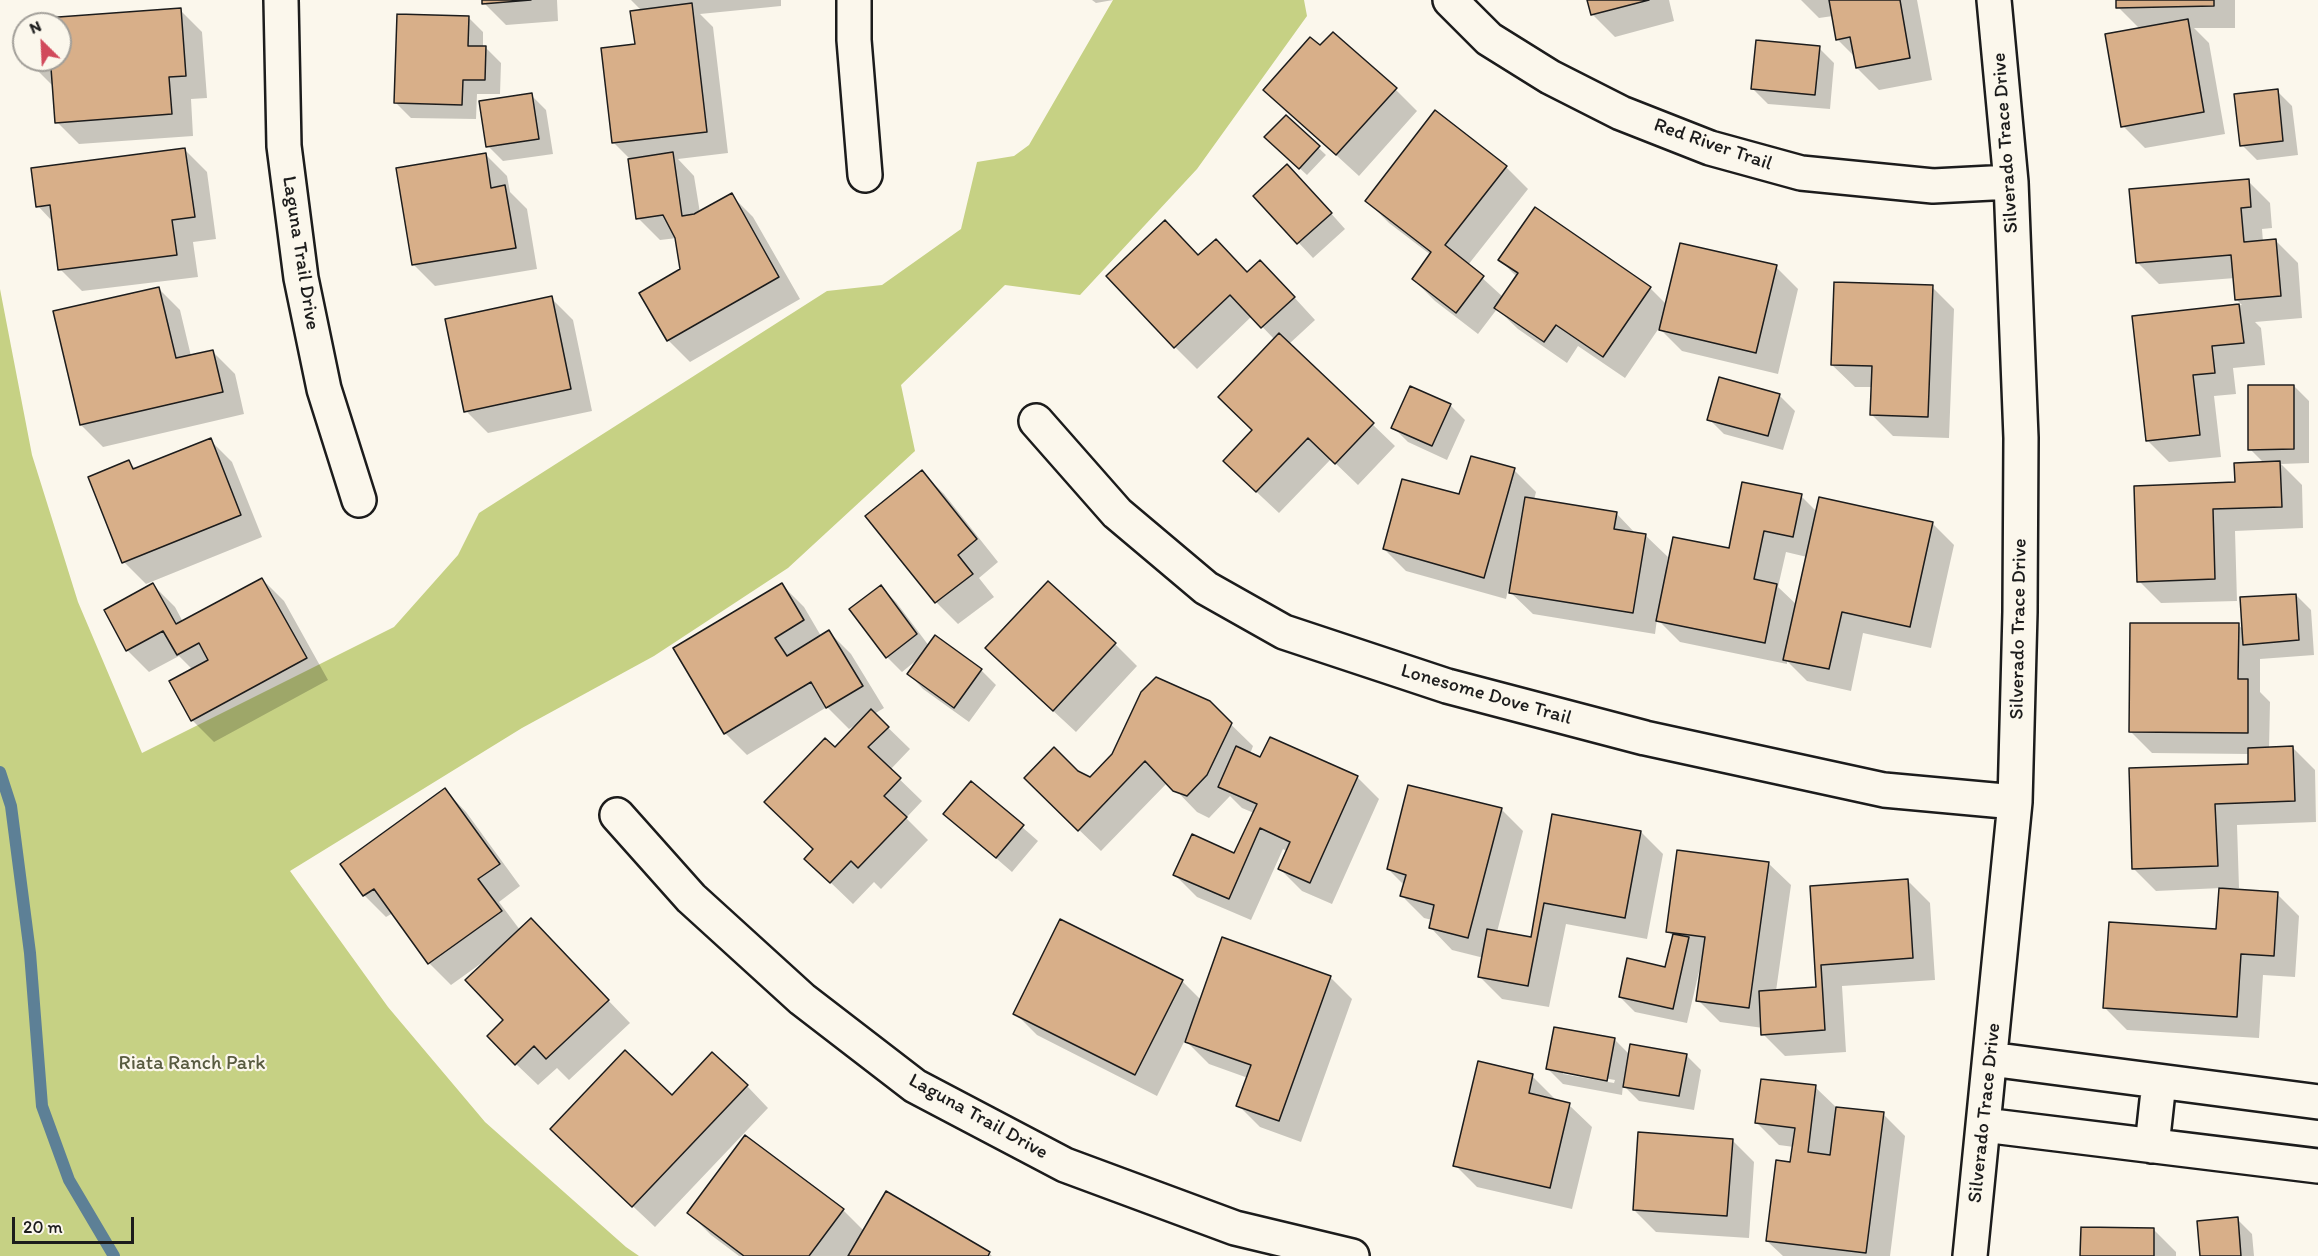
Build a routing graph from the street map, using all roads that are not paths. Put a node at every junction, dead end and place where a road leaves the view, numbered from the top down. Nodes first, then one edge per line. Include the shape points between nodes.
1 (281, 0) edge
2 (854, 0) edge
3 (1450, 0) edge
4 (1994, 0) edge
5 (865, 175) dead end
6 (2011, 182) junction
7 (1036, 421) dead end
8 (359, 500) dead end
9 (2015, 802) junction
10 (616, 815) dead end
11 (1990, 1059) junction
12 (2159, 1082) junction
13 (2318, 1102) edge
14 (1984, 1125) junction
15 (2152, 1146) junction
16 (2318, 1166) edge
17 (1352, 1256) edge
18 (1970, 1256) edge

1 - 8 street, Laguna Trail Drive via 284,146 301,278 324,389
2 - 5 street
3 - 6 street, Red River Trail via 1489,39 1550,76 1621,112 1710,148 1801,173 1933,186
4 - 6 street, Silverado Trace Drive
6 - 9 street, Silverado Trace Drive via 2021,438
7 - 9 street, Lonesome Dove Trail via 1117,513 1143,536 1206,588 1284,632 1447,686 1646,738 1884,790
9 - 11 street, Silverado Trace Drive
10 - 17 street, Laguna Trail Drive via 691,898 742,945 802,999 915,1086 1065,1165 1235,1228
11 - 12 street
11 - 14 street, Silverado Trace Drive
12 - 13 street
12 - 15 street
14 - 15 street
14 - 18 street, Silverado Trace Drive
15 - 16 street

